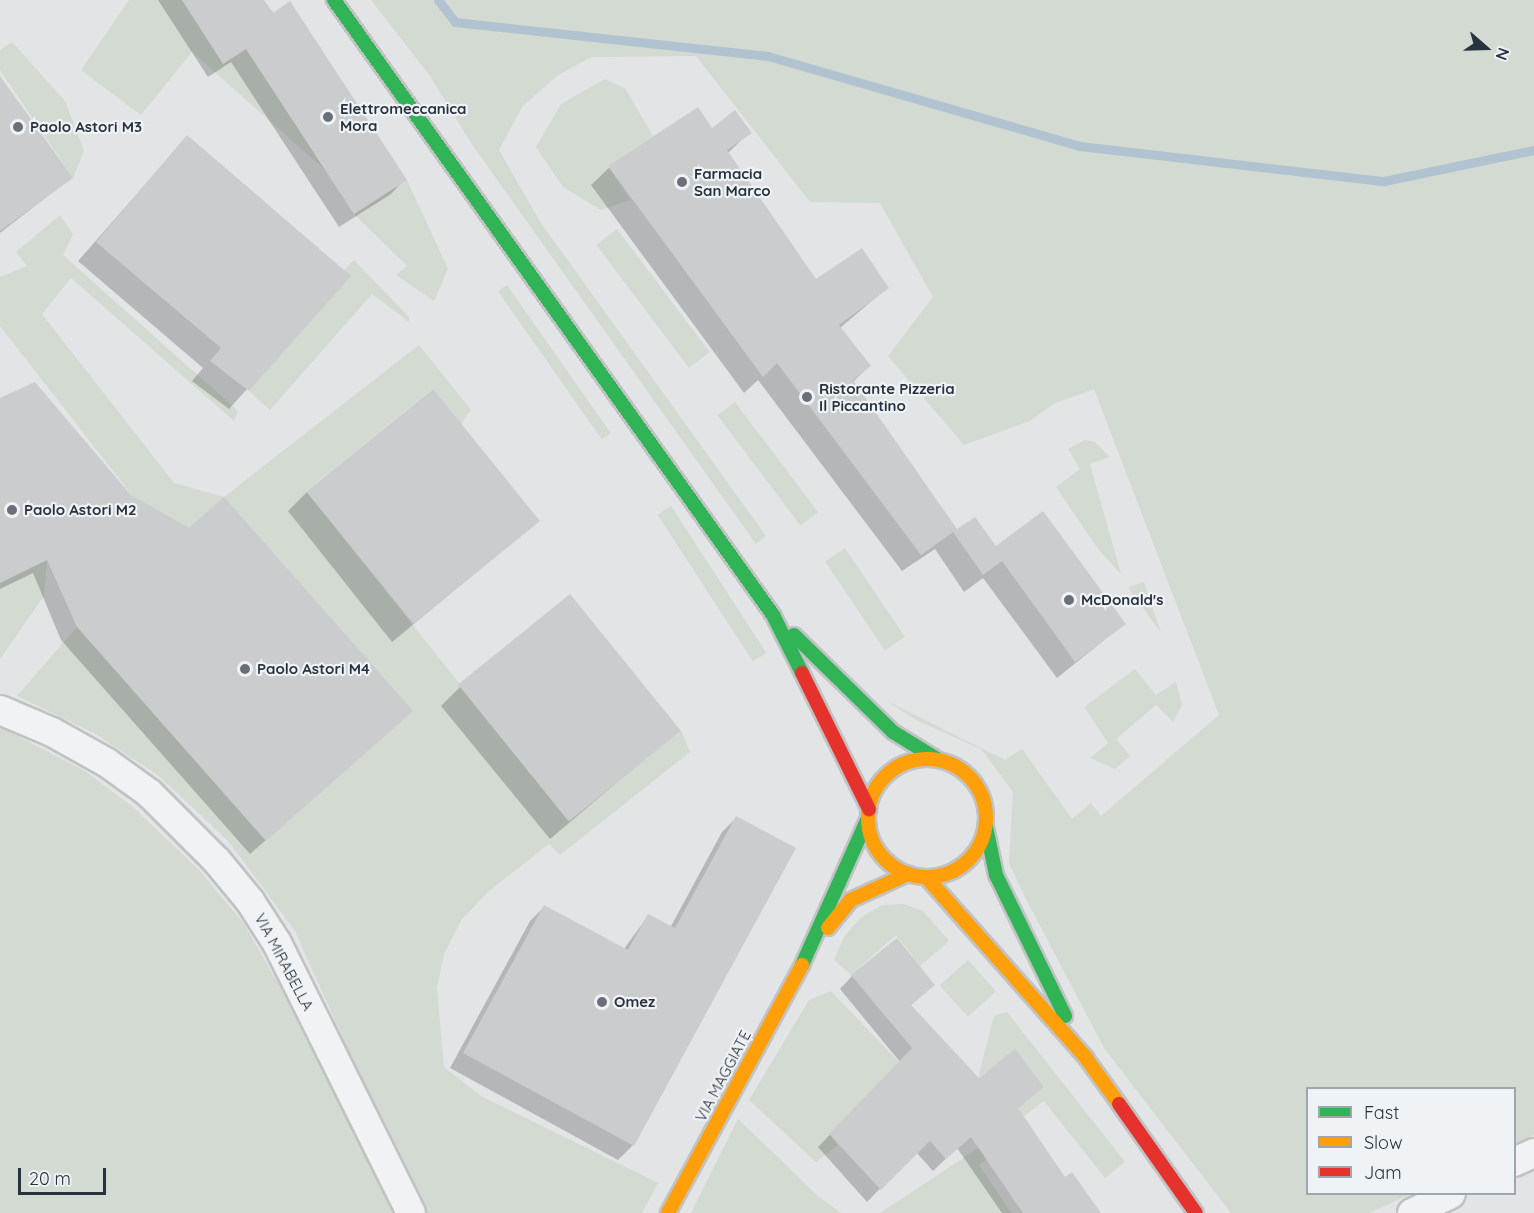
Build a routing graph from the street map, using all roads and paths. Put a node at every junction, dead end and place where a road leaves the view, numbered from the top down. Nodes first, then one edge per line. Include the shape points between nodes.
1 (334, 0) edge
2 (773, 615) junction
3 (0, 710) edge
4 (937, 759) junction
5 (868, 814) junction
6 (986, 828) junction
7 (908, 874) junction
8 (927, 878) junction
9 (807, 956) junction
10 (1086, 1058) junction
11 (1534, 1153) edge
12 (1516, 1162) edge
13 (1449, 1195) edge
14 (411, 1213) edge
15 (668, 1213) edge
16 (1196, 1213) edge
17 (1412, 1213) edge

1 - 2 main road
2 - 4 main road via 893,732
2 - 5 main road
3 - 14 street, VIA MIRABELLA via 52,732 106,762 149,793 217,861 250,901 277,944
4 - 5 main road via 917,759 893,770 879,784
4 - 6 main road via 962,770 975,783 986,808
5 - 7 main road via 879,853
5 - 9 main road, VIA MAGGIATE
6 - 8 main road via 975,853 962,866
6 - 10 main road via 996,875
7 - 8 main road
7 - 9 main road, VIA MAGGIATE via 851,900
8 - 10 main road
9 - 15 main road, VIA MAGGIATE
10 - 16 main road
11 - 12 street
13 - 17 street

